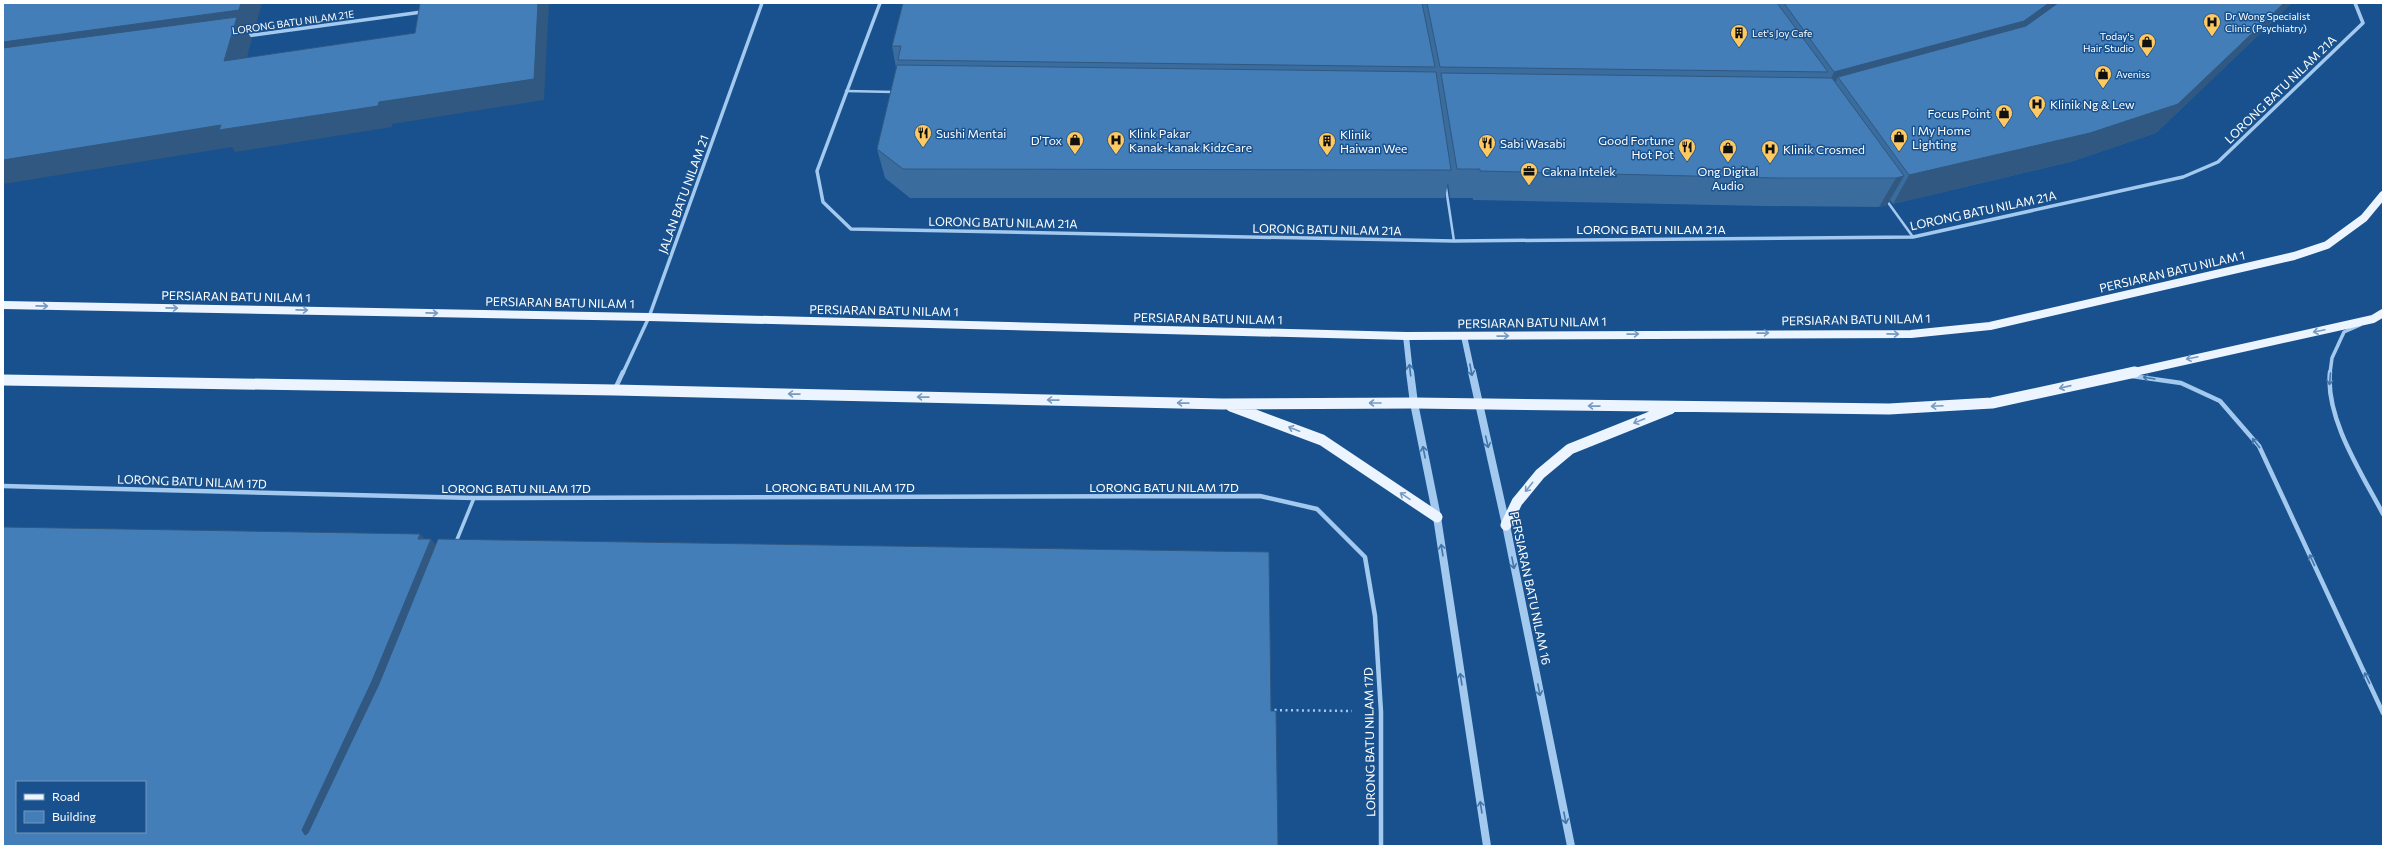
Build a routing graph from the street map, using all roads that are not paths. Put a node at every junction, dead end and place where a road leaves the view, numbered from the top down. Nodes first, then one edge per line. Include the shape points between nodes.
1 (762, 3) edge
2 (880, 3) edge
3 (2355, 3) edge
4 (427, 12) edge
5 (238, 37) edge
6 (846, 91) junction
7 (901, 92) edge
8 (1446, 186) edge
9 (2383, 195) edge
10 (1886, 199) edge
11 (1913, 237) junction
12 (1454, 241) junction
13 (3, 305) edge
14 (2383, 313) edge
15 (649, 317) junction
16 (2373, 320) junction
17 (1406, 336) junction
18 (1464, 336) junction
19 (2120, 374) junction
20 (3, 380) edge
21 (615, 390) junction
22 (1414, 403) junction
23 (1222, 404) junction
24 (1478, 404) junction
25 (1675, 407) junction
26 (3, 486) edge
27 (474, 498) junction
28 (2383, 514) edge
29 (1437, 518) junction
30 (1506, 525) junction
31 (453, 550) edge
32 (2383, 713) edge
33 (1381, 846) edge
34 (1487, 846) edge
35 (1571, 846) edge

1 - 15 street, JALAN BATU NILAM 21
2 - 6 street
3 - 11 street, LORONG BATU NILAM 21A via 2363,23 2218,162 2184,177
4 - 5 street, LORONG BATU NILAM 21E
6 - 7 lane
6 - 12 street, LORONG BATU NILAM 21A via 817,171 823,202 851,229
8 - 12 lane
18 -> 9 main road, PERSIARAN BATU NILAM 1 via 1910,334 1990,326 2294,256 2327,245 2364,218
10 - 11 lane
11 - 12 street, LORONG BATU NILAM 21A
13 -> 15 main road, PERSIARAN BATU NILAM 1
14 - 16 main road
15 - 17 main road, PERSIARAN BATU NILAM 1
15 - 21 street, JALAN BATU NILAM 21
16 -> 19 main road
16 -> 28 street via 2344,332 2332,358 2329,385 2344,438
17 - 18 main road, PERSIARAN BATU NILAM 1
22 -> 17 street
18 -> 24 street, PERSIARAN BATU NILAM 16
19 -> 25 main road via 1992,403 1889,408
32 -> 19 street via 2259,446 2220,401 2181,383
20 - 21 main road
23 -> 21 main road
22 -> 23 main road
22 - 24 main road
29 -> 22 street
29 -> 23 main road via 1322,440
25 -> 24 main road
24 -> 30 street, PERSIARAN BATU NILAM 16
25 -> 30 main road via 1570,448 1540,474 1517,502
26 - 27 street, LORONG BATU NILAM 17D
27 - 31 lane
27 - 33 street, LORONG BATU NILAM 17D via 1260,496 1317,509 1365,557 1375,616 1382,712
34 -> 29 street
30 -> 35 street, PERSIARAN BATU NILAM 16

